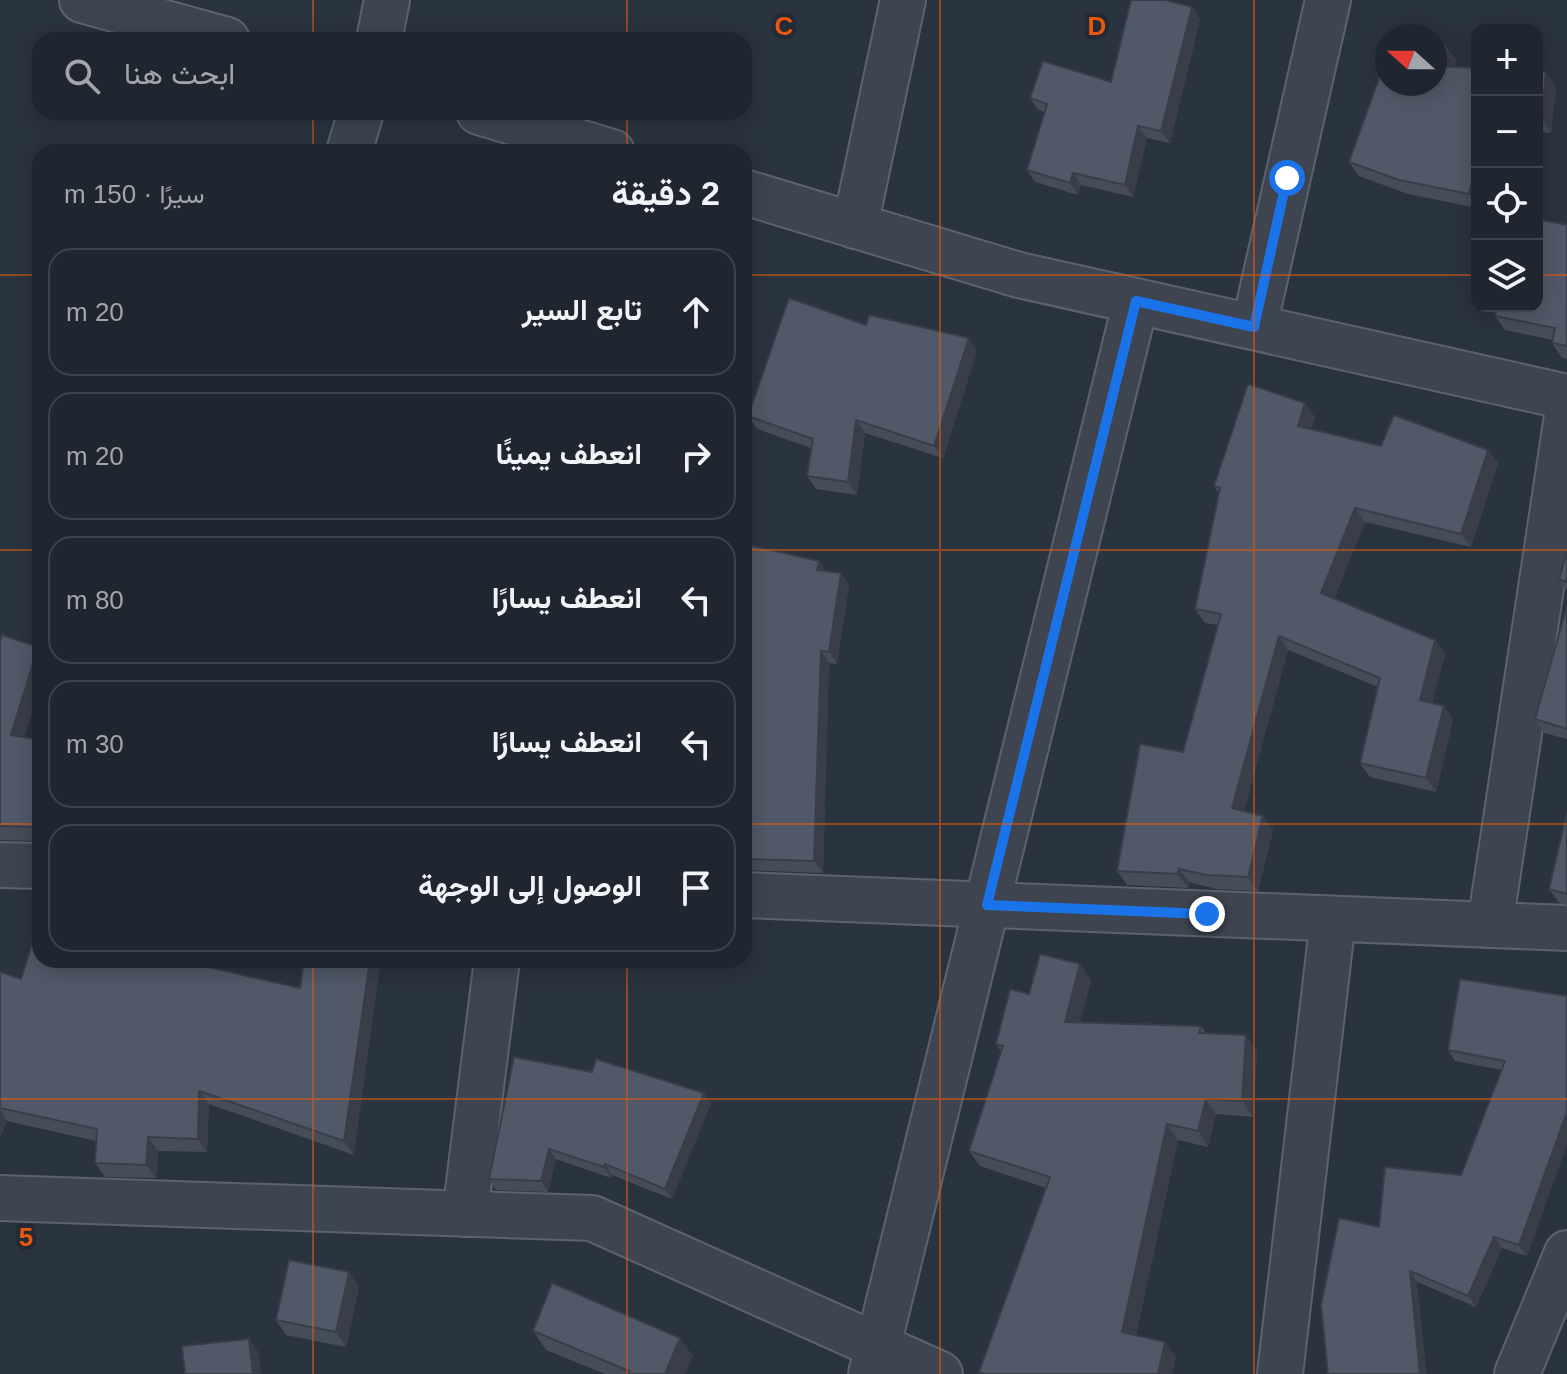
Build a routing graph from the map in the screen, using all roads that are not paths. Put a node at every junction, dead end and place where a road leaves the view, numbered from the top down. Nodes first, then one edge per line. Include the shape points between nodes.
1 (82, 0) edge
2 (387, 0) edge
3 (903, 0) edge
4 (1328, 0) edge
5 (198, 32) edge
6 (381, 32) edge
7 (359, 120) edge
8 (505, 120) edge
9 (351, 144) edge
10 (582, 144) edge
11 (752, 194) edge
12 (855, 226) junction
13 (1136, 301) junction
14 (1254, 327) junction
15 (1567, 397) edge
16 (1567, 416) edge
17 (0, 865) edge
18 (32, 866) edge
19 (752, 895) edge
20 (987, 905) junction
21 (1333, 919) junction
22 (1490, 925) junction
23 (1567, 928) edge
24 (496, 968) edge
25 (0, 1198) edge
26 (465, 1214) junction
27 (1567, 1253) edge
28 (874, 1362) edge
29 (940, 1374) edge
30 (1280, 1374) edge
31 (1517, 1374) edge

1 - 5 street
2 - 6 street
3 - 12 street
4 - 14 street
7 - 9 street
8 - 10 street
11 - 12 street
12 - 13 street via 1019,275
13 - 14 street
13 - 20 street
14 - 15 street
16 - 22 street
17 - 18 street
19 - 20 street
20 - 21 street
20 - 28 street
21 - 22 street
21 - 30 street
22 - 23 street
24 - 26 street
25 - 26 street
26 - 28 street via 592,1218
27 - 31 street
28 - 29 street

